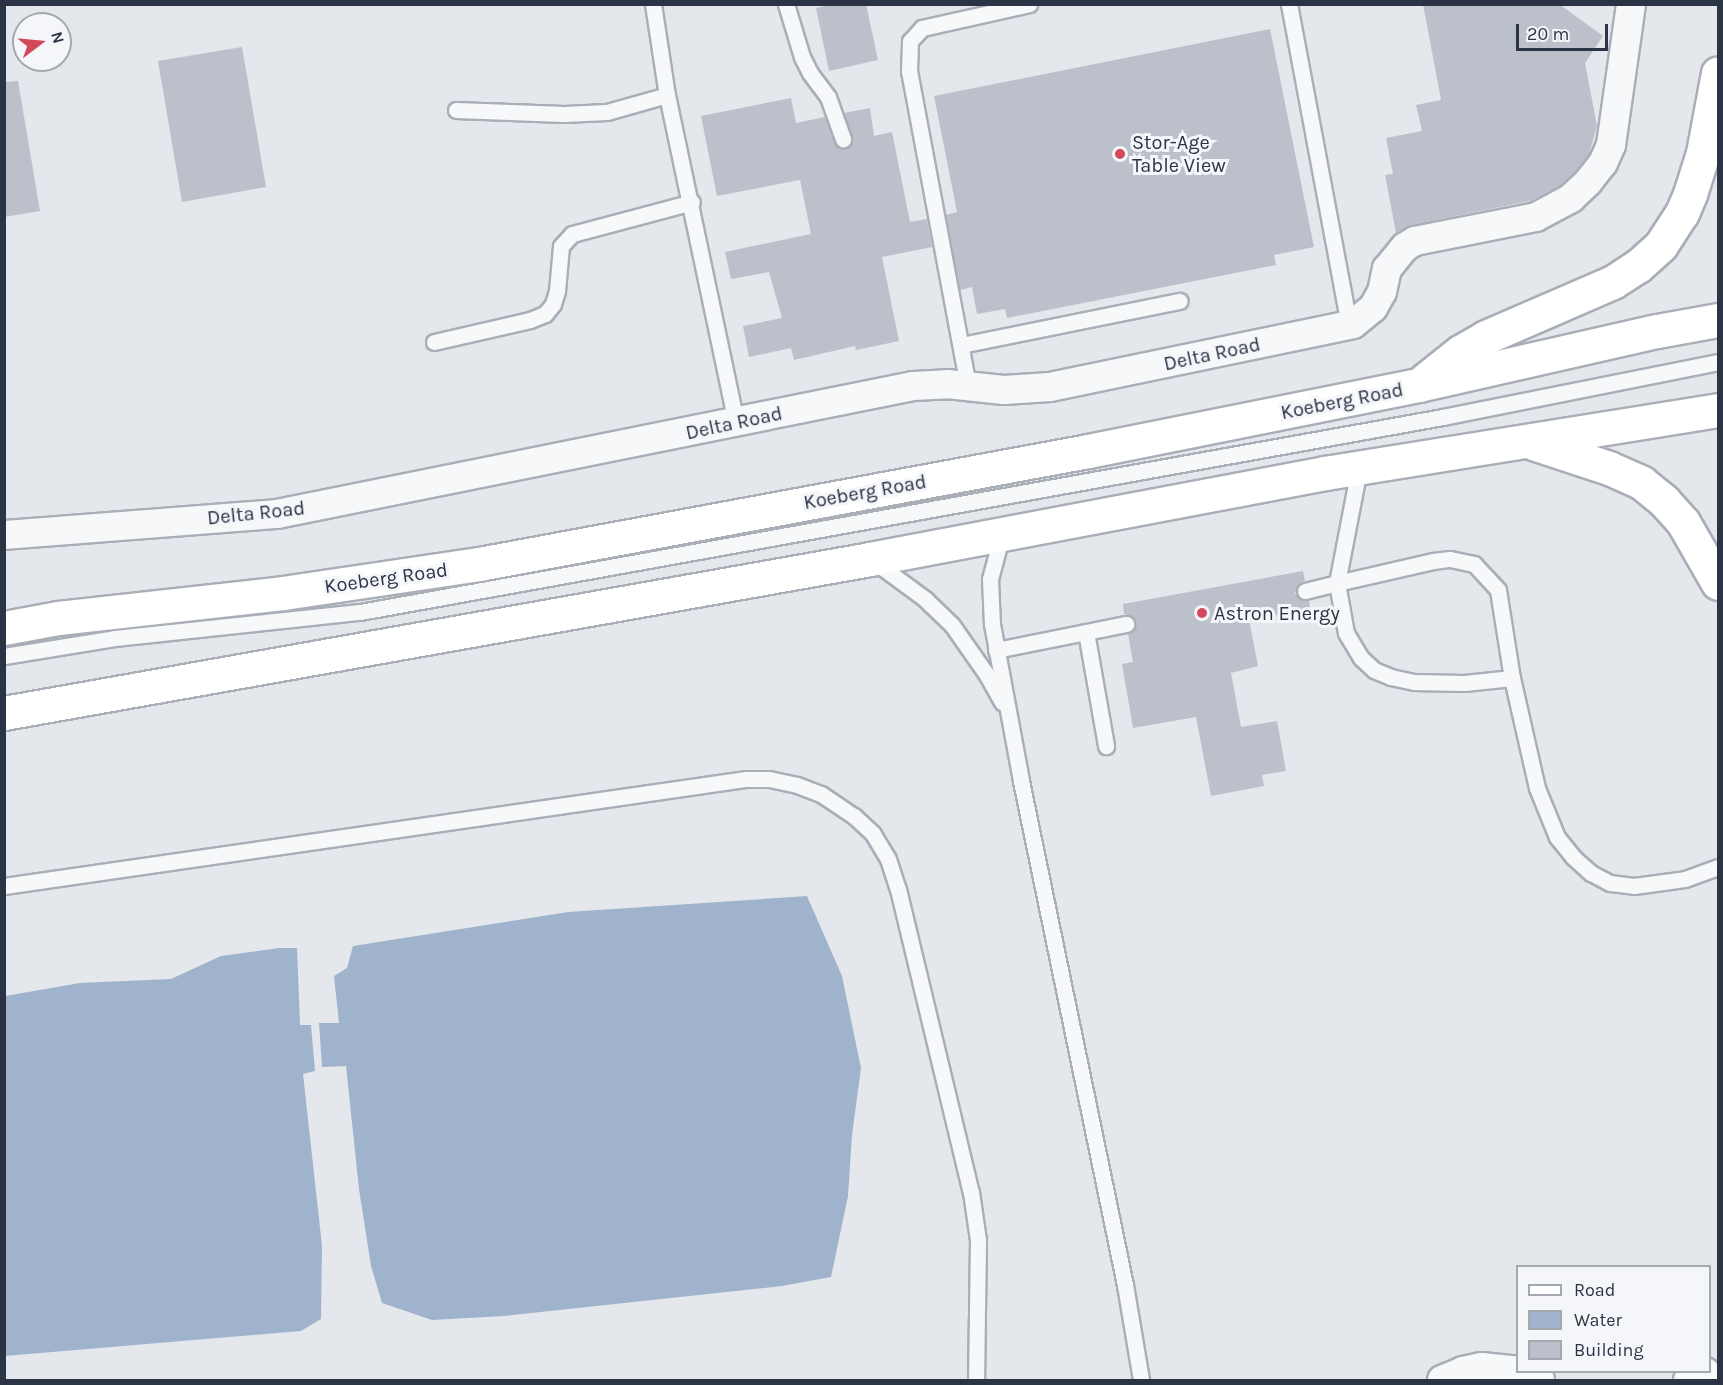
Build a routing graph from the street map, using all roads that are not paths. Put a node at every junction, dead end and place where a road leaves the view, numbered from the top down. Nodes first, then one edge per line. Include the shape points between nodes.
1 (653, 4) edge
2 (786, 4) edge
3 (1029, 4) edge
4 (1289, 4) edge
5 (1631, 4) edge
6 (1719, 73) edge
7 (667, 95) junction
8 (456, 110) dead end
9 (843, 139) dead end
10 (692, 202) junction
11 (1180, 301) dead end
12 (1719, 320) edge
13 (1348, 325) junction
14 (434, 342) dead end
15 (962, 345) junction
16 (1719, 362) edge
17 (1419, 385) junction
18 (968, 386) junction
19 (1719, 410) edge
20 (736, 422) junction
21 (1524, 441) junction
22 (1359, 470) junction
23 (1002, 534) junction
24 (4, 535) edge
25 (870, 559) junction
26 (1337, 583) junction
27 (1719, 583) edge
28 (1305, 591) dead end
29 (1126, 624) dead end
30 (4, 628) edge
31 (1086, 632) junction
32 (996, 650) junction
33 (4, 656) edge
34 (1512, 678) junction
35 (4, 713) edge
36 (1008, 713) junction
37 (1106, 746) dead end
38 (1719, 867) edge
39 (4, 886) edge
40 (1530, 1377) edge
41 (976, 1380) edge
42 (1141, 1380) edge
43 (1442, 1380) edge

1 - 7 lane
2 - 9 lane via 802,57 828,97
3 - 15 lane via 922,28 910,41 909,71
4 - 13 lane
5 - 13 street, Delta Road via 1611,145 1588,182 1571,198 1536,217 1415,242 1395,256 1387,269 1382,292 1366,317
6 - 17 main road via 1703,153 1690,194 1661,244 1613,282 1474,343
7 - 8 lane via 607,112
7 - 10 lane
10 - 14 lane via 572,234 561,246 557,291 545,314
10 - 20 lane
11 - 15 lane
12 - 17 main road, Koeberg Road
13 - 18 street, Delta Road via 1050,387 1004,390
15 - 18 lane
16 - 33 lane via 1443,417 371,610 115,638
17 - 30 main road, Koeberg Road via 1065,456 479,564
18 - 20 street, Delta Road via 913,386
19 - 21 main road
20 - 24 street, Delta Road via 277,514
21 - 22 main road
21 - 27 main road via 1609,468 1642,483 1683,522
22 - 23 main road via 1325,473
22 - 26 lane
23 - 25 main road
23 - 32 lane via 990,579
25 - 35 main road
25 - 36 lane via 925,598 952,626
26 - 28 lane
26 - 34 lane via 1346,633 1361,658 1374,670 1390,677 1430,683
26 - 34 lane via 1433,561 1449,559 1474,564 1498,590
29 - 31 lane
31 - 32 lane
31 - 37 lane
32 - 36 lane
34 - 38 lane via 1538,788 1557,837 1573,857 1591,873 1610,882 1634,886 1685,879
36 - 42 lane
39 - 41 lane via 746,779 769,779 821,794 873,834 888,859 898,889 971,1192 978,1240
40 - 43 street via 1482,1367

